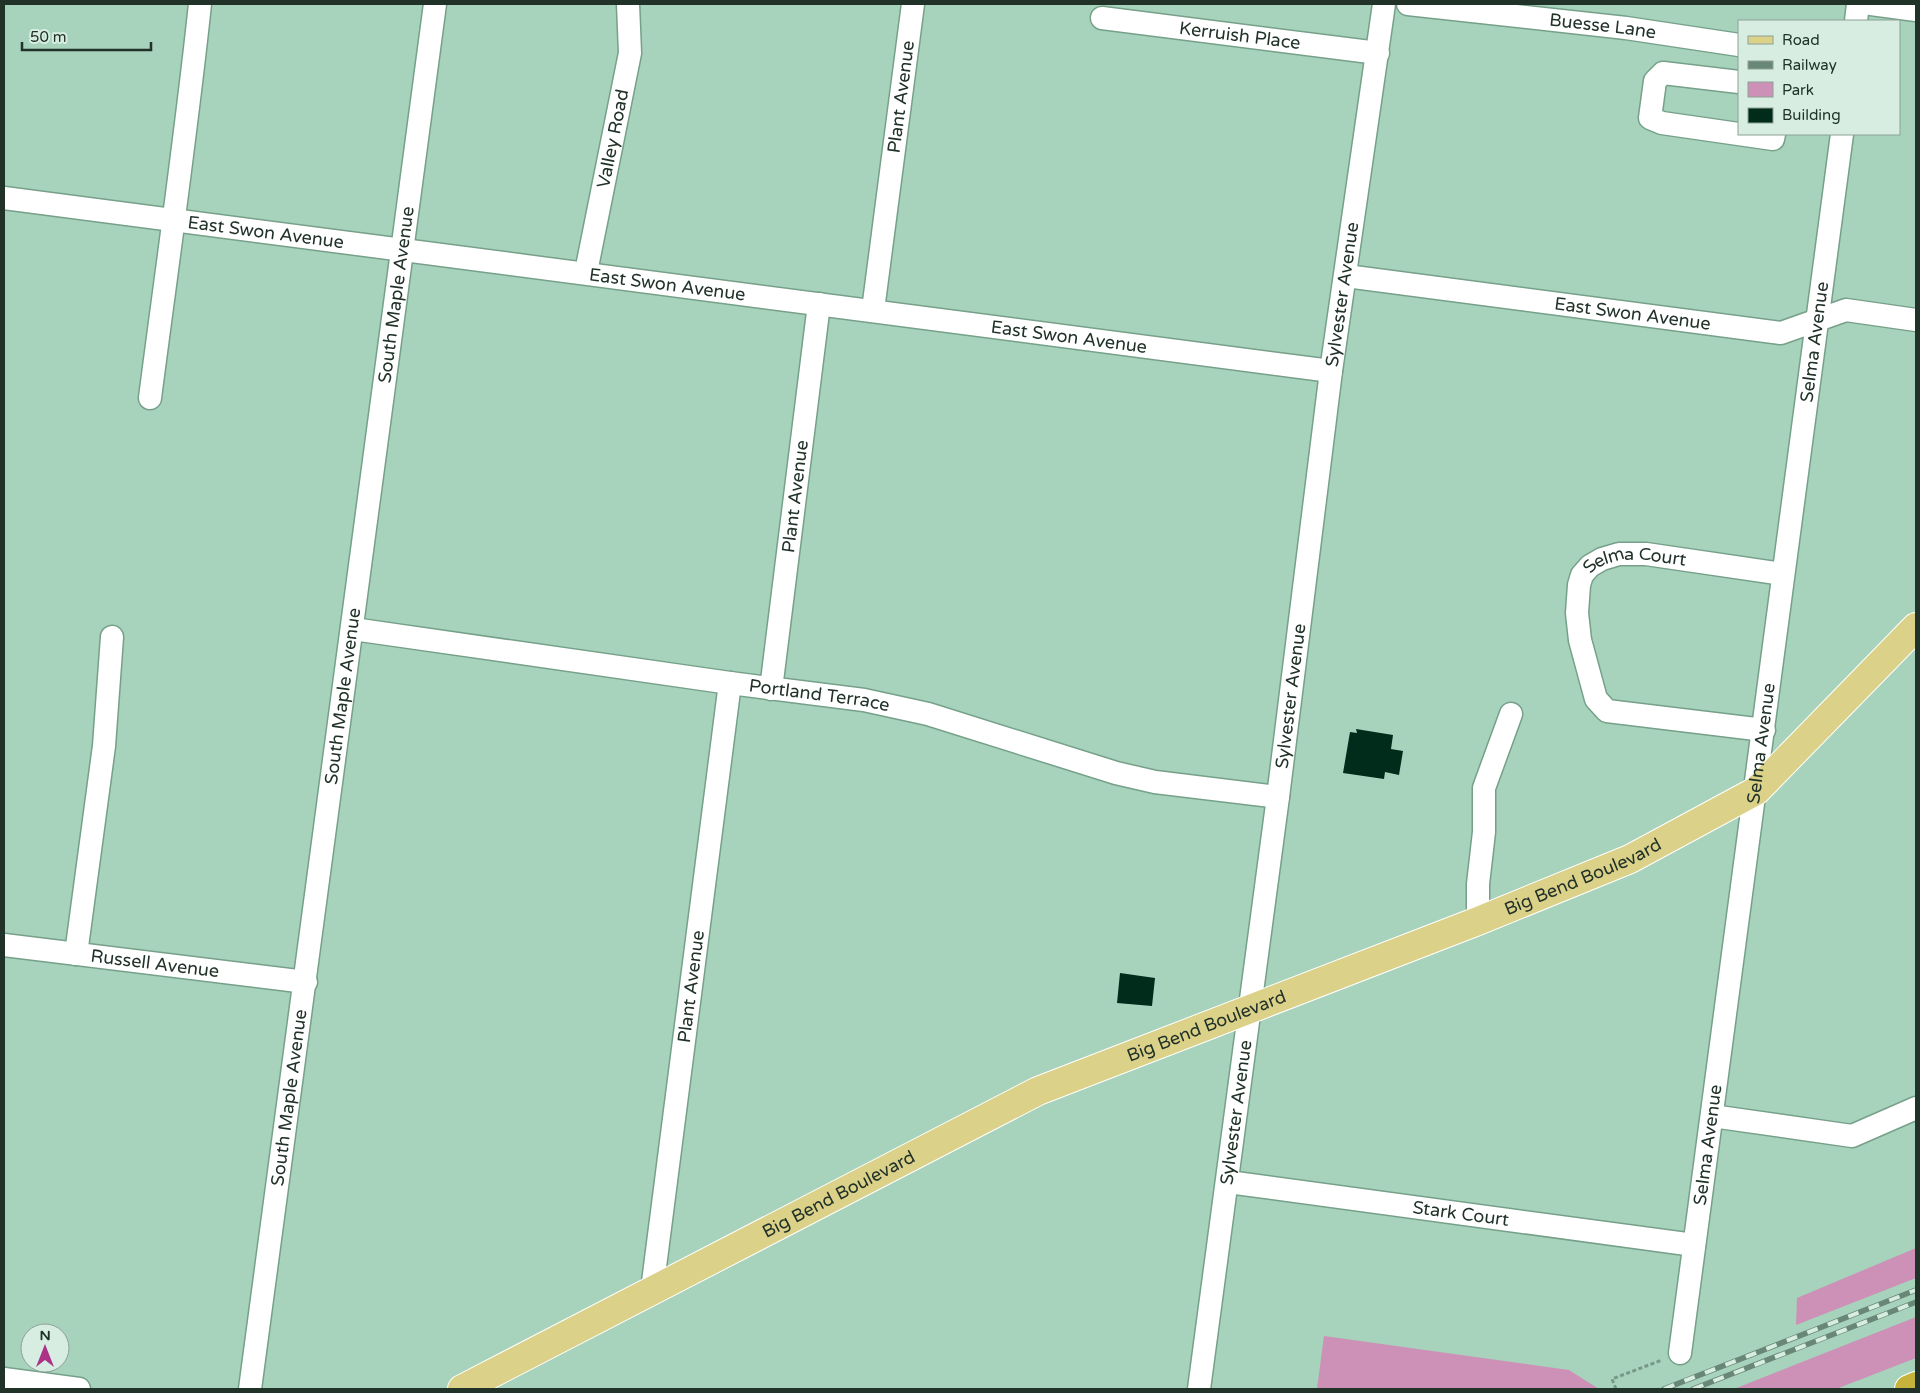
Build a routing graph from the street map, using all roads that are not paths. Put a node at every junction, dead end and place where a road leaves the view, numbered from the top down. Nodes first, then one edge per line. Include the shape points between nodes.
1 (200, 4) edge
2 (435, 4) edge
3 (628, 4) edge
4 (913, 4) edge
5 (1384, 4) edge
6 (1408, 4) edge
7 (1858, 4) edge
8 (1872, 4) edge
9 (1916, 10) edge
10 (1102, 18) dead end
11 (1856, 20) edge
12 (1738, 45) edge
13 (1378, 53) junction
14 (1738, 82) edge
15 (1738, 134) edge
16 (1745, 135) edge
17 (1774, 135) edge
18 (1842, 135) edge
19 (4, 198) edge
20 (173, 220) junction
21 (401, 249) junction
22 (586, 272) junction
23 (1346, 276) junction
24 (819, 304) junction
25 (873, 310) junction
26 (1818, 319) junction
27 (1916, 320) edge
28 (1331, 371) junction
29 (150, 398) dead end
30 (1782, 574) junction
31 (1916, 627) edge
32 (353, 629) junction
33 (112, 637) dead end
34 (730, 683) junction
35 (771, 689) junction
36 (1511, 714) dead end
37 (1764, 730) junction
38 (1756, 791) junction
39 (1278, 797) junction
40 (1478, 921) junction
41 (4, 945) edge
42 (76, 954) junction
43 (306, 982) junction
44 (1250, 1008) junction
45 (1916, 1108) edge
46 (1712, 1116) junction
47 (1228, 1182) junction
48 (1694, 1245) junction
49 (652, 1290) junction
50 (1680, 1353) road end
51 (4, 1379) edge
52 (1916, 1386) edge
53 (79, 1389) edge
54 (250, 1389) edge
55 (462, 1389) edge
56 (1199, 1389) edge
57 (1909, 1389) edge

1 - 20 street
2 - 21 street, South Maple Avenue
3 - 22 street, Valley Road via 630,53
4 - 25 street, Plant Avenue
5 - 13 street, Sylvester Avenue
6 - 12 street, Buesse Lane via 1626,28
7 - 11 street
8 - 9 street
10 - 13 street, Kerruish Place
13 - 23 street, Sylvester Avenue
14 - 15 street via 1663,73 1654,81 1650,118 1662,123
16 - 17 street via 1773,139
18 - 26 street, Selma Avenue
19 - 20 street, East Swon Avenue
20 - 21 street, East Swon Avenue
20 - 29 street
21 - 22 street, East Swon Avenue
21 - 32 street, South Maple Avenue
22 - 24 street, East Swon Avenue
23 - 26 street, East Swon Avenue via 1781,333
23 - 28 street, Sylvester Avenue
24 - 25 street, East Swon Avenue
24 - 35 street, Plant Avenue
25 - 28 street, East Swon Avenue
26 - 27 street, East Swon Avenue via 1846,310
26 - 30 street, Selma Avenue
28 - 39 street, Sylvester Avenue
30 - 37 street, Selma Avenue
30 - 37 street, Selma Court via 1646,554 1619,554 1590,566 1582,575 1578,591 1580,640 1596,699 1607,711
31 - 38 main road, Big Bend Boulevard
32 - 34 street, Portland Terrace
32 - 43 street, South Maple Avenue
33 - 42 street via 104,746
34 - 35 street, Portland Terrace
34 - 49 street, Plant Avenue
35 - 39 street, Portland Terrace via 864,700 928,714 1116,773 1155,782
36 - 40 street via 1484,788
37 - 38 street, Selma Avenue
38 - 40 main road, Big Bend Boulevard via 1630,859
38 - 46 street, Selma Avenue
39 - 44 street, Sylvester Avenue
40 - 44 main road, Big Bend Boulevard
41 - 42 street, Russell Avenue
42 - 43 street, Russell Avenue
43 - 54 street, South Maple Avenue
44 - 47 street, Sylvester Avenue
44 - 49 main road, Big Bend Boulevard via 1038,1090
45 - 46 street via 1852,1136
46 - 48 street, Selma Avenue
47 - 48 street, Stark Court
47 - 56 street, Sylvester Avenue
48 - 50 street, Selma Avenue
49 - 55 main road, Big Bend Boulevard
51 - 53 street
52 - 57 highway

